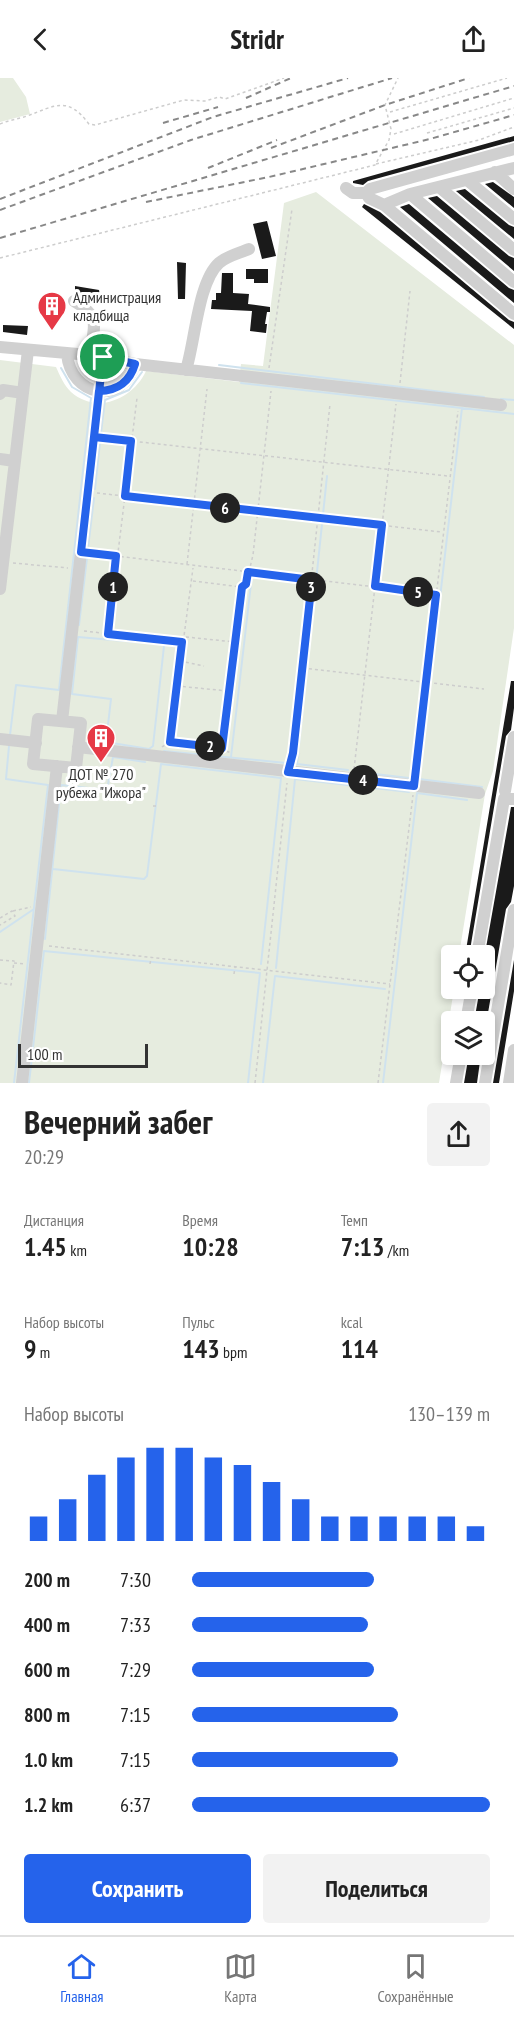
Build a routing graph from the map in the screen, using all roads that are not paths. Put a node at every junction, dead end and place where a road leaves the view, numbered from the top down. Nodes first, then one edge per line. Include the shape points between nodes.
1 (514, 149) edge
2 (514, 168) edge
3 (495, 172) junction
4 (467, 180) junction
5 (439, 187) junction
6 (346, 188) dead end
7 (514, 189) edge
8 (366, 193) junction
9 (410, 194) junction
10 (384, 205) junction
11 (514, 219) edge
12 (249, 249) dead end
13 (514, 250) edge
14 (514, 282) edge
15 (74, 300) dead end
16 (514, 314) edge
17 (0, 347) edge
18 (28, 351) junction
19 (68, 354) junction
20 (89, 355) junction
21 (103, 357) junction
22 (135, 364) junction
23 (186, 370) junction
24 (99, 391) junction
25 (23, 393) junction
26 (0, 394) edge
27 (501, 405) dead end
28 (0, 459) edge
29 (14, 461) junction
30 (0, 589) edge
31 (62, 722) junction
32 (514, 736) edge
33 (0, 739) edge
34 (36, 743) junction
35 (78, 747) junction
36 (57, 766) junction
37 (478, 793) dead end
38 (510, 795) edge
39 (514, 910) edge
40 (479, 945) edge
41 (514, 1050) edge
42 (459, 1065) edge
43 (511, 1075) edge
44 (22, 1083) edge
45 (456, 1083) edge
46 (485, 1083) edge

1 - 8 street
2 - 3 street
3 - 4 street
3 - 7 street
4 - 5 street
4 - 11 street
5 - 9 street
5 - 13 street
6 - 8 street via 353,193
8 - 10 street
9 - 10 street
9 - 14 street
10 - 16 street
12 - 23 street via 221,261 213,270
15 - 20 street via 88,310 95,322
17 - 18 street
18 - 19 street
18 - 25 street
19 - 20 street
19 - 24 street via 68,365 79,383
20 - 21 street
21 - 22 street
21 - 24 street
22 - 23 street
22 - 24 street via 122,384
23 - 27 street
24 - 31 street
25 - 26 street via 3,390
25 - 29 street
28 - 29 street
29 - 30 street
31 - 34 street via 38,719
31 - 35 street via 81,723
32 - 38 street
33 - 34 street
34 - 36 street via 33,764
35 - 36 street via 76,768
35 - 37 street via 353,778 416,778
36 - 44 street
38 - 40 street via 504,799
39 - 46 street
41 - 43 street
42 - 45 street

